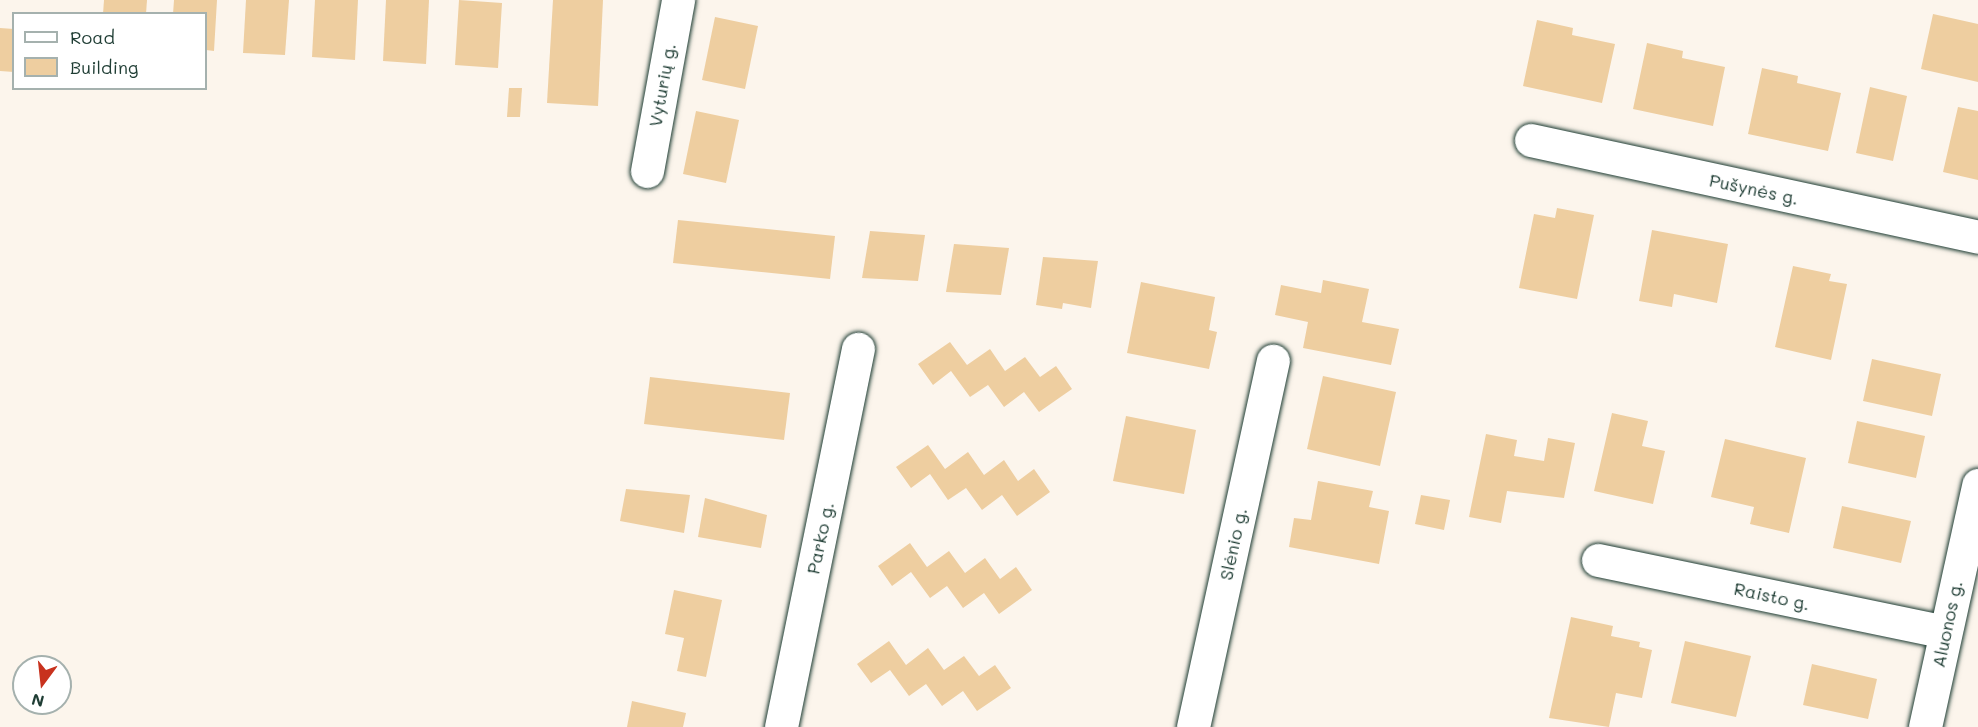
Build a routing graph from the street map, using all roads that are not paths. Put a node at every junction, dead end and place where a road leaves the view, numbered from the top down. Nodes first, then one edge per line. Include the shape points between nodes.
1 (678, 0) edge
2 (1531, 140) dead end
3 (646, 171) dead end
4 (1978, 237) edge
5 (858, 349) dead end
6 (1273, 361) dead end
7 (1978, 485) edge
8 (1598, 560) dead end
9 (1945, 632) junction
10 (781, 727) edge
11 (1193, 727) edge
12 (1925, 727) edge

1 - 3 street, Vyturių g.
2 - 4 street, Pušynės g.
5 - 10 street, Parko g.
6 - 11 street, Slėnio g.
7 - 9 street, Aluonos g.
8 - 9 street, Raisto g.
9 - 12 street, Aluonos g.

